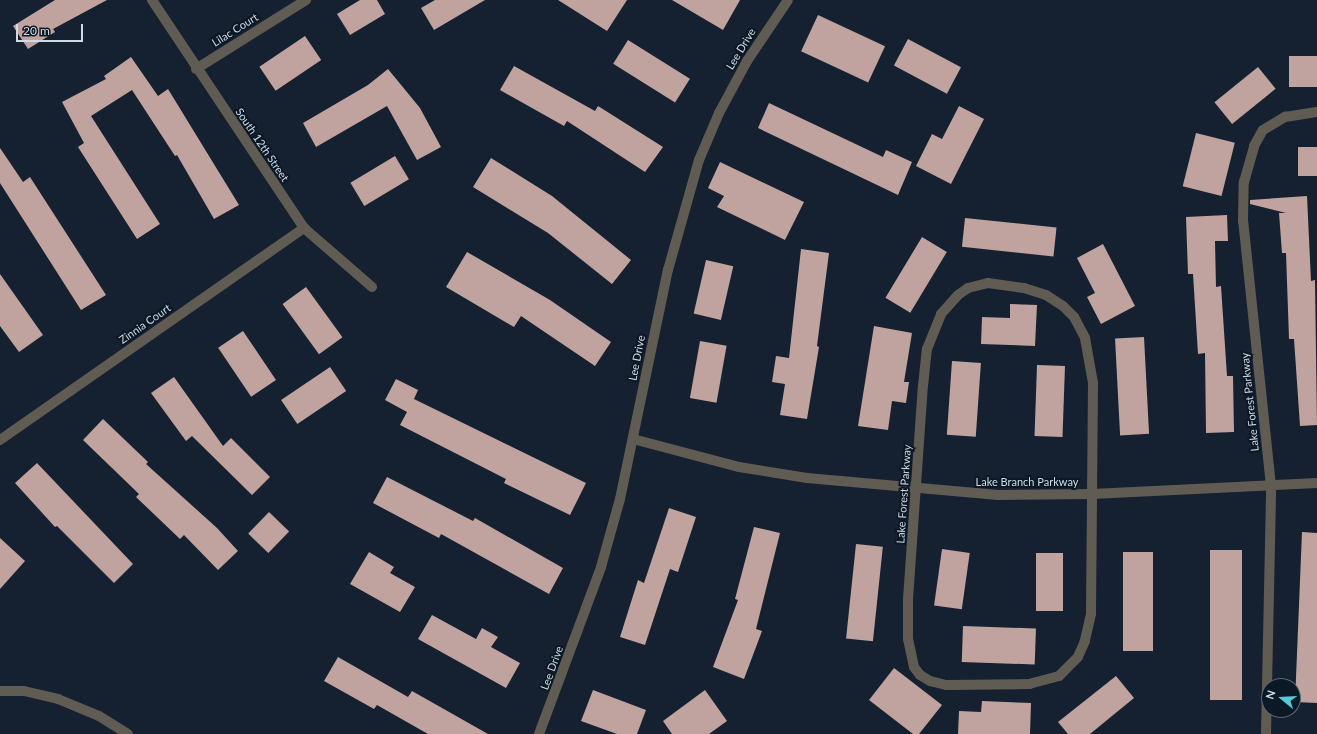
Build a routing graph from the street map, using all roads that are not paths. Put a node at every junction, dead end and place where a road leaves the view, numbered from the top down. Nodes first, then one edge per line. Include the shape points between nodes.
1 (152, 0) edge
2 (306, 0) edge
3 (788, 0) edge
4 (196, 69) junction
5 (1317, 112) edge
6 (304, 228) junction
7 (372, 287) dead end
8 (633, 439) junction
9 (0, 440) edge
10 (1317, 483) edge
11 (1271, 486) junction
12 (917, 490) junction
13 (1092, 494) junction
14 (0, 691) edge
15 (128, 734) edge
16 (539, 734) edge
17 (1266, 734) edge

1 - 4 street, South 12th Street
2 - 4 street, Lilac Court
3 - 8 street, Lee Drive via 748,61 719,113 699,160 668,270
4 - 6 street, South 12th Street
5 - 11 street, Lake Forest Parkway via 1285,117 1263,130 1254,146 1244,182 1243,221
6 - 7 street, South 12th Street
6 - 9 street, Zinnia Court
8 - 12 street, Lake Branch Parkway via 738,467 807,478
8 - 16 street, Lee Drive via 601,567
10 - 11 street, Lake Branch Parkway
11 - 13 street, Lake Branch Parkway
11 - 17 street, Lake Forest Parkway
12 - 13 street, Lake Branch Parkway via 998,495
12 - 13 street, Lake Forest Parkway via 923,386 930,338 941,314 958,294 978,285 998,283 1046,295 1063,306 1079,324 1089,354 1092,383
12 - 13 street, Lake Forest Parkway via 908,599 910,653 914,667 920,675 930,681 946,685 1030,684 1059,676 1071,666 1086,641 1092,614
14 - 15 street via 24,691 58,698 99,716

